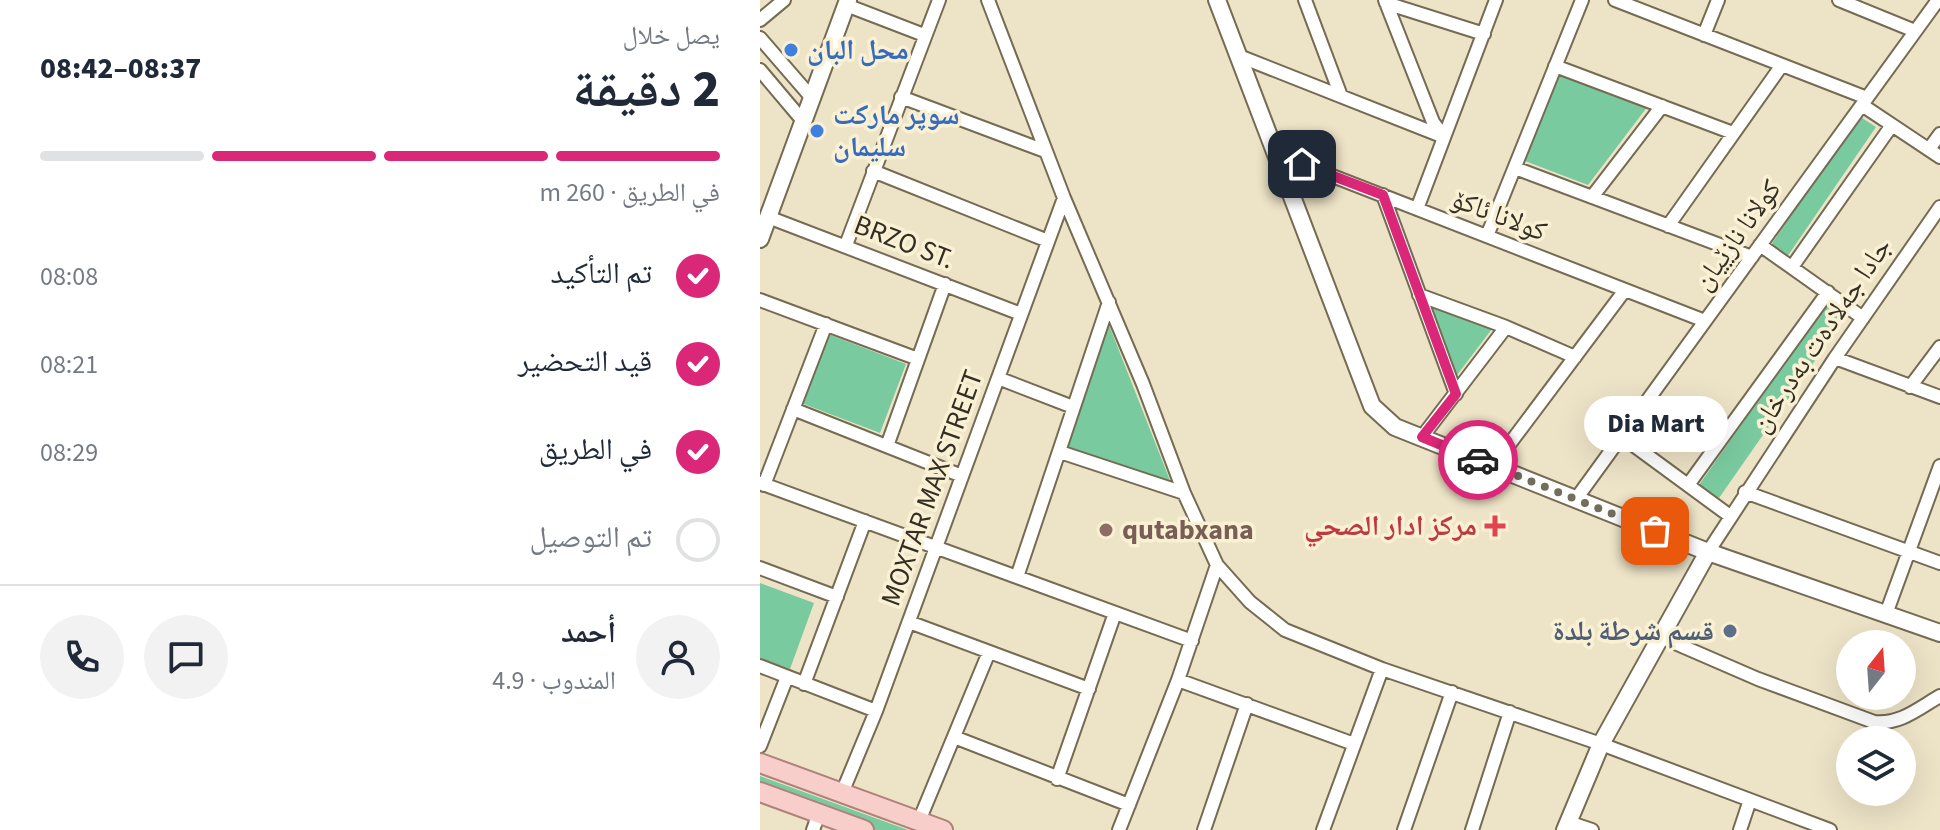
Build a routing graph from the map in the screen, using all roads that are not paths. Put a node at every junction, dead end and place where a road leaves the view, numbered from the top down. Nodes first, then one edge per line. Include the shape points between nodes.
1 (784, 0) edge
2 (939, 0) edge
3 (988, 0) edge
4 (1217, 0) edge
5 (1305, 0) edge
6 (1496, 0) edge
7 (1582, 0) edge
8 (1615, 0) edge
9 (1718, 0) edge
10 (1839, 0) edge
11 (1938, 0) edge
12 (847, 2) edge
13 (1386, 2) edge
14 (760, 20) edge
15 (1915, 31) junction
16 (1484, 34) junction
17 (924, 35) junction
18 (1704, 35) junction
19 (760, 38) edge
20 (1239, 56) junction
21 (1782, 65) junction
22 (785, 66) junction
23 (1555, 66) junction
24 (764, 75) edge
25 (1341, 96) junction
26 (901, 97) junction
27 (812, 98) junction
28 (1864, 101) junction
29 (1662, 106) junction
30 (803, 121) junction
31 (1892, 125) junction
32 (1733, 133) junction
33 (1940, 134) edge
34 (1444, 137) junction
35 (1045, 151) junction
36 (1934, 153) edge
37 (1276, 154) junction
38 (1515, 168) junction
39 (873, 171) junction
40 (1383, 195) junction
41 (1592, 197) junction
42 (1064, 198) junction
43 (1940, 207) edge
44 (1417, 209) junction
45 (766, 211) edge
46 (1668, 226) junction
47 (1487, 236) junction
48 (760, 238) edge
49 (1048, 241) junction
50 (846, 245) junction
51 (1760, 245) junction
52 (1752, 257) junction
53 (1792, 267) junction
54 (945, 284) junction
55 (1625, 290) junction
56 (1828, 292) junction
57 (1419, 295) junction
58 (760, 300) edge
59 (1109, 302) junction
60 (1021, 314) junction
61 (1863, 318) junction
62 (1705, 321) junction
63 (826, 324) junction
64 (1506, 327) junction
65 (1940, 347) edge
66 (1575, 357) junction
67 (1835, 358) junction
68 (918, 359) junction
69 (998, 378) junction
70 (1910, 387) junction
71 (1456, 394) junction
72 (1940, 397) edge
73 (1073, 407) junction
74 (793, 409) junction
75 (1621, 436) junction
76 (1422, 437) junction
77 (887, 446) junction
78 (1060, 452) junction
79 (1493, 466) junction
80 (1940, 466) edge
81 (962, 476) junction
82 (762, 484) edge
83 (1688, 485) junction
84 (1745, 492) junction
85 (1184, 493) junction
86 (1576, 499) junction
87 (1730, 516) junction
88 (865, 521) junction
89 (936, 548) junction
90 (1708, 552) junction
91 (1909, 552) junction
92 (1940, 563) edge
93 (1217, 565) junction
94 (760, 568) edge
95 (1017, 577) junction
96 (837, 597) junction
97 (1115, 613) junction
98 (1886, 614) junction
99 (909, 622) junction
100 (1940, 633) edge
101 (1661, 637) junction
102 (1192, 641) junction
103 (989, 652) junction
104 (760, 666) edge
105 (1382, 669) junction
106 (787, 677) junction
107 (1178, 680) junction
108 (804, 684) junction
109 (1089, 689) junction
110 (1452, 692) junction
111 (1940, 696) edge
112 (1247, 704) junction
113 (876, 711) junction
114 (1510, 712) junction
115 (954, 737) junction
116 (1354, 744) junction
117 (1601, 744) junction
118 (760, 746) edge
119 (760, 763) edge
120 (1057, 779) junction
121 (760, 792) edge
122 (842, 793) junction
123 (1750, 800) junction
124 (1129, 805) junction
125 (919, 821) junction
126 (816, 822) edge
127 (1566, 826) edge
128 (1826, 829) edge
129 (864, 830) edge
130 (943, 830) edge
131 (1119, 830) edge
132 (1204, 830) edge
133 (1323, 830) edge
134 (1404, 830) edge
135 (1472, 830) edge
136 (1592, 830) edge
137 (1740, 830) edge

1 - 14 street
2 - 17 street
3 - 35 street
4 - 20 street
5 - 25 street
6 - 16 street
7 - 23 street
8 - 18 street
9 - 18 street
10 - 15 street
11 - 15 street, کولانا نازێیان
12 - 17 street
12 - 27 street
13 - 16 street
13 - 34 street via 1433,122
15 - 28 street, کولانا نازێیان
16 - 34 street
17 - 26 street
18 - 21 street
19 - 22 street
20 - 25 street
20 - 37 street
21 - 28 street
21 - 32 street
22 - 24 street
22 - 27 street
23 - 29 street
23 - 38 street
24 - 30 street
25 - 34 street
26 - 35 street
26 - 39 street
27 - 30 street
28 - 31 street
28 - 51 street, کولانا نازێیان
29 - 32 street
29 - 41 street
30 - 45 street
31 - 36 street
31 - 53 street
32 - 46 street
33 - 36 street
34 - 44 street
35 - 42 street
37 - 40 street, کولانا ئاکۆ
37 - 76 street via 1372,406 1395,427
38 - 41 street
38 - 47 street
39 - 49 street
39 - 50 street
40 - 44 street, کولانا ئاکۆ
40 - 57 street
41 - 46 street
42 - 49 street, MOXTAR MAX STREET
42 - 59 street
43 - 61 street, جادا جەلادەت بەدرخان
44 - 47 street, کولانا ئاکۆ
45 - 48 street
45 - 50 street, BRZO ST.
46 - 52 street
47 - 55 street, کولانا ئاکۆ
49 - 60 street, MOXTAR MAX STREET
50 - 54 street, BRZO ST.
51 - 52 street, کولانا نازێیان
51 - 53 street
52 - 62 street, کولانا نازێیان
53 - 56 street
54 - 60 street, BRZO ST.
54 - 68 street
55 - 62 street, کولانا ئاکۆ
55 - 66 street
56 - 61 street
56 - 83 street
57 - 64 street
57 - 71 street
58 - 63 street
59 - 73 street
59 - 85 street
60 - 69 street, MOXTAR MAX STREET
61 - 67 street, جادا جەلادەت بەدرخان
62 - 75 street, کولانا نازێیان
63 - 68 street
63 - 74 street
64 - 66 street
64 - 71 street
65 - 70 street
66 - 79 street
67 - 70 street
67 - 84 street, جادا جەلادەت بەدرخان
68 - 77 street
69 - 73 street
69 - 81 street, MOXTAR MAX STREET
70 - 72 street
71 - 76 street
73 - 78 street
74 - 77 street
74 - 82 street
75 - 83 street
75 - 86 street, کولانا نازێیان
76 - 79 street
77 - 81 street
78 - 85 street
78 - 95 street
79 - 86 street
80 - 91 street
81 - 89 street, MOXTAR MAX STREET
82 - 88 street
83 - 87 street
84 - 87 street, جادا جەلادەت بەدرخان
84 - 91 street
85 - 93 street
86 - 90 street
87 - 90 street, جادا جەلادەت بەدرخان
88 - 89 street
88 - 96 street
89 - 95 street
89 - 99 street, MOXTAR MAX STREET
90 - 98 street
90 - 101 street, جادا جەلادەت بەدرخان
91 - 92 street
91 - 98 street
93 - 102 street
93 - 105 street via 1285,630
94 - 96 street
95 - 97 street
96 - 108 street
97 - 102 street
97 - 109 street
98 - 100 street
99 - 103 street
99 - 113 street, MOXTAR MAX STREET
101 - 111 street via 1874,722 1902,719
101 - 117 street, جادا جەلادەت بەدرخان
102 - 107 street
103 - 109 street
103 - 115 street
104 - 106 street
105 - 110 street
105 - 116 street
106 - 108 street
106 - 118 street
107 - 112 street
107 - 124 street
108 - 113 street
109 - 120 street
110 - 114 street
110 - 134 street
112 - 116 street
112 - 132 street
113 - 122 street, MOXTAR MAX STREET
114 - 117 street
114 - 135 street
115 - 120 street
115 - 125 street
116 - 133 street
117 - 123 street
117 - 127 street, جادا جەلادەت بەدرخان
119 - 122 main road
120 - 124 street
121 - 126 main road
122 - 125 main road
123 - 128 street
123 - 137 street
124 - 131 street
125 - 130 main road
126 - 129 main road
127 - 136 street

